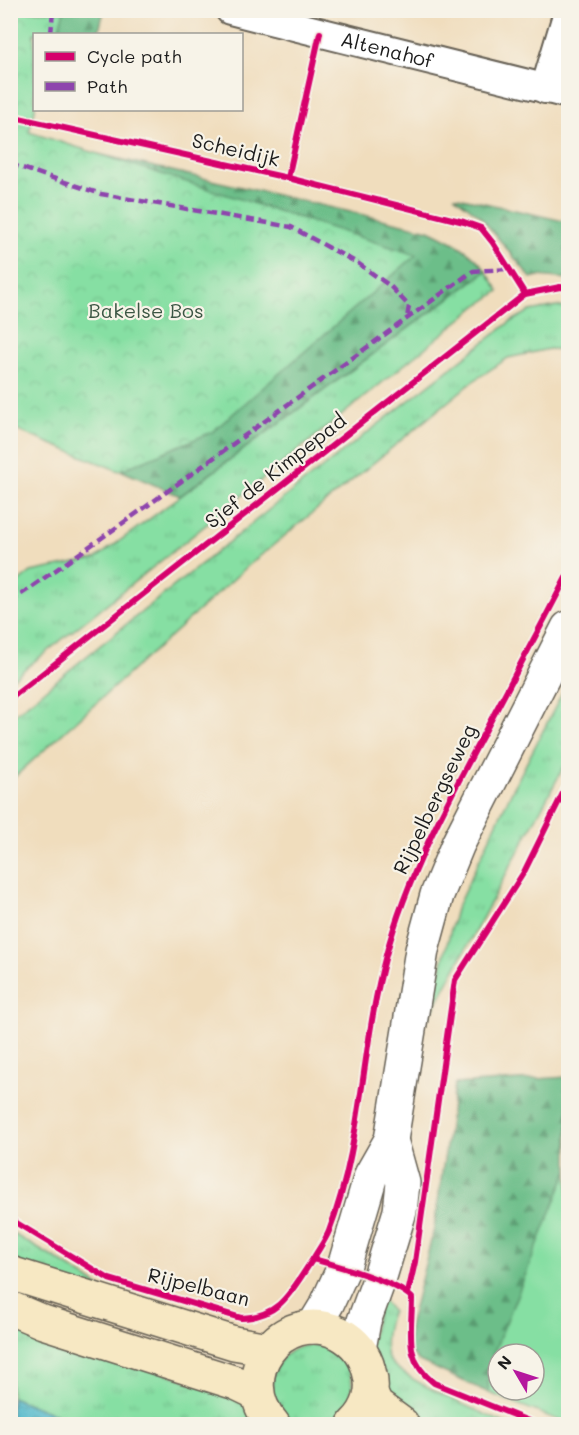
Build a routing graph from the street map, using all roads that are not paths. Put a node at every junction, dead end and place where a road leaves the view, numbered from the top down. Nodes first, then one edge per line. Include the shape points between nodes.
1 (230, 10) edge
2 (568, 12) edge
3 (557, 92) edge
4 (568, 628) edge
5 (391, 1140) junction
6 (10, 1273) edge
7 (10, 1308) edge
8 (313, 1327) junction
9 (268, 1349) junction
10 (359, 1349) junction
11 (257, 1393) junction
12 (372, 1396) junction
13 (273, 1425) edge
14 (354, 1425) edge
15 (402, 1425) edge

1 - 3 street, Altenahof
2 - 3 street, Altenahof
4 - 5 street, Rijpelbergseweg via 458,844 437,895 422,950
5 - 8 street, Rijpelbergseweg via 371,1175 344,1267
5 - 10 street, Rijpelbergseweg via 404,1183 400,1211 364,1321
6 - 9 main road, Rijpelbaan via 234,1344
7 - 11 main road
8 - 9 main road via 281,1337
8 - 10 main road via 330,1329
9 - 11 main road via 258,1370
10 - 12 main road via 371,1376
11 - 13 main road
12 - 14 main road
12 - 15 main road via 376,1405

